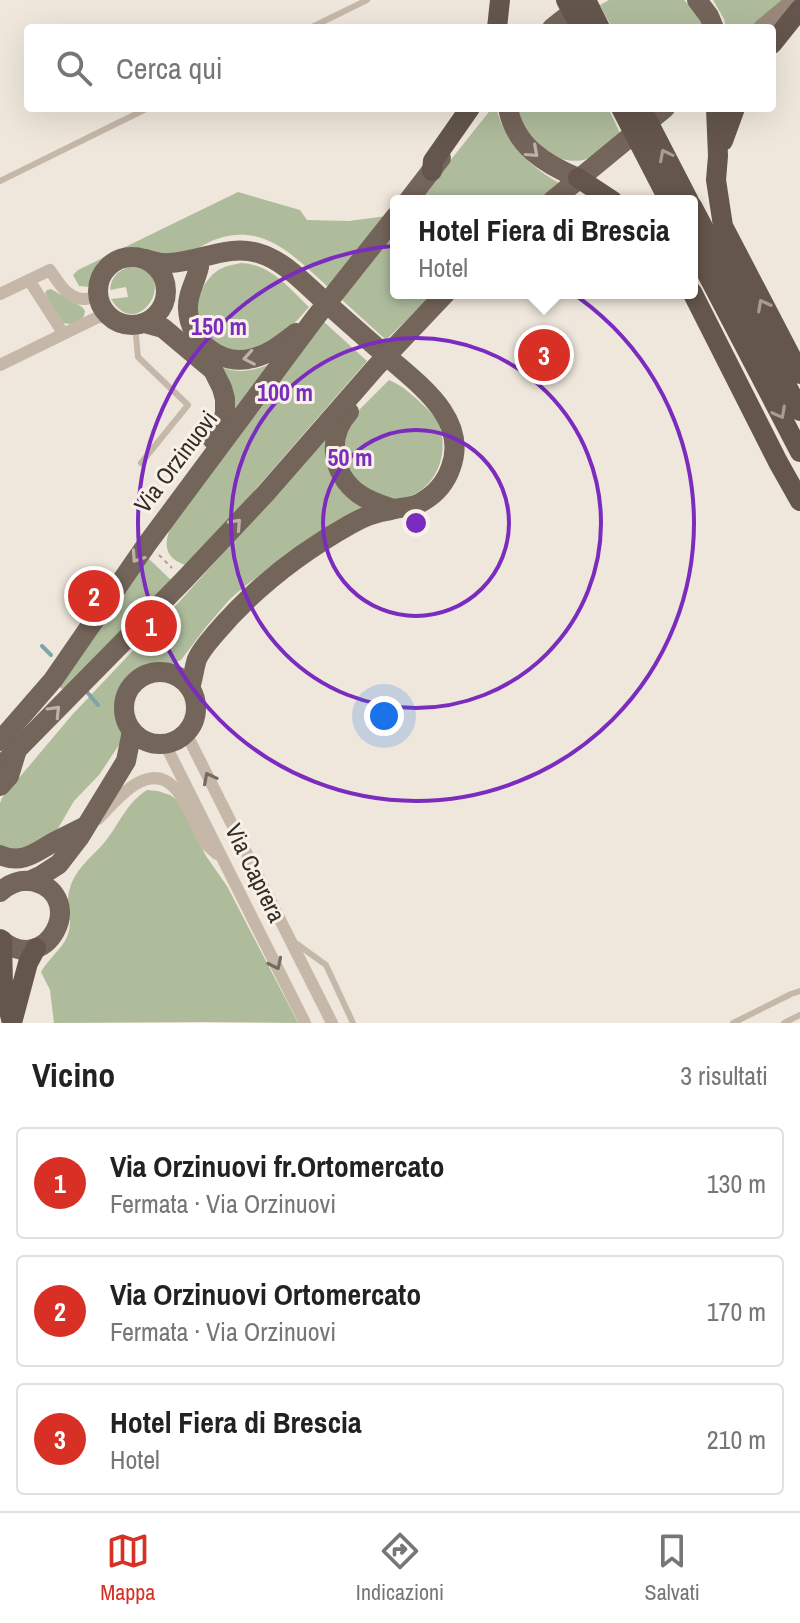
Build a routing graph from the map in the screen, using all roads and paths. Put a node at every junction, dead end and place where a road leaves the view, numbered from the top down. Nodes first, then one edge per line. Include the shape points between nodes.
1 (367, 0) edge
2 (501, 0) edge
3 (587, 0) edge
4 (697, 0) edge
5 (796, 0) edge
6 (352, 3) edge
7 (800, 9) edge
8 (566, 18) edge
9 (317, 24) edge
10 (498, 24) edge
11 (504, 24) edge
12 (598, 24) edge
13 (712, 24) edge
14 (767, 24) edge
15 (776, 39) edge
16 (140, 112) edge
17 (467, 112) edge
18 (478, 112) edge
19 (509, 112) edge
20 (623, 112) edge
21 (653, 112) edge
22 (656, 112) edge
23 (716, 112) edge
24 (734, 112) edge
25 (718, 156) junction
26 (432, 171) junction
27 (578, 178) junction
28 (0, 181) edge
29 (413, 195) edge
30 (559, 195) edge
31 (604, 195) edge
32 (666, 195) edge
33 (688, 195) edge
34 (698, 217) edge
35 (390, 224) edge
36 (698, 257) edge
37 (145, 259) junction
38 (206, 261) junction
39 (29, 280) junction
40 (0, 294) edge
41 (98, 294) junction
42 (165, 298) junction
43 (440, 299) edge
44 (696, 299) edge
45 (109, 315) junction
46 (316, 317) junction
47 (140, 324) junction
48 (63, 333) junction
49 (200, 342) junction
50 (0, 365) edge
51 (375, 368) junction
52 (800, 374) edge
53 (800, 411) edge
54 (799, 452) edge
55 (141, 463) dead end
56 (181, 498) junction
57 (800, 501) edge
58 (394, 509) junction
59 (147, 544) junction
60 (184, 580) junction
61 (198, 657) junction
62 (170, 674) junction
63 (190, 688) junction
64 (132, 731) junction
65 (186, 733) junction
66 (159, 743) junction
67 (9, 745) edge
68 (126, 761) junction
69 (0, 767) edge
70 (0, 777) edge
71 (0, 786) edge
72 (83, 832) junction
73 (0, 855) edge
74 (225, 862) junction
75 (59, 864) junction
76 (11, 883) edge
77 (55, 898) junction
78 (289, 938) junction
79 (1, 940) edge
80 (36, 948) junction
81 (800, 991) edge
82 (800, 1015) edge
83 (12, 1023) edge
84 (305, 1023) edge
85 (332, 1023) edge
86 (353, 1023) edge
87 (733, 1023) edge
88 (784, 1023) edge

1 - 6 lane
2 - 10 highway
2 - 11 highway
3 - 8 main road
3 - 12 highway
4 - 13 main road
5 - 14 main road
6 - 9 lane
7 - 15 highway
16 - 28 lane
17 - 26 highway via 433,161
18 - 26 main road
19 -> 27 main road via 523,142 545,162
20 - 32 highway
21 - 27 main road
33 -> 22 highway
23 - 25 highway
24 - 25 highway
52 -> 25 highway via 723,226
26 - 29 main road
27 - 30 main road
27 - 31 highway
34 - 53 highway
35 - 46 main road, Via Orzinuovi
36 -> 54 highway
37 - 38 main road via 165,264
37 - 41 main road via 126,257 112,263 101,277
37 - 42 main road via 160,270
38 - 42 main road
38 - 49 main road via 188,308
38 - 58 main road via 242,250 283,266 441,407 454,433 448,475 422,502
39 - 40 street
39 - 41 street via 50,270 73,296
39 - 48 street
41 - 45 main road
42 - 47 main road via 157,315
42 - 49 main road via 180,327
43 - 51 main road, Via Orzinuovi
44 - 57 highway
45 - 47 main road via 122,323
45 - 48 street
46 -> 49 main road via 275,349 250,359 225,358
46 - 56 main road, Via Orzinuovi
47 - 55 lane via 138,357 188,405
47 - 56 main road via 163,328 213,370 225,399 221,427 190,471
48 - 50 street
51 - 58 main road via 364,395 342,419 335,456 351,487
60 -> 51 main road, Via Orzinuovi
56 - 59 main road, Via Orzinuovi
58 - 61 main road via 352,523 270,579 231,615
59 - 60 path
59 -> 67 main road, Via Orzinuovi
67 -> 60 main road, Via Orzinuovi
61 - 62 main road
61 - 63 main road
62 - 63 main road
62 - 64 main road via 141,678 128,693 125,713
63 - 65 main road via 196,708
64 - 66 main road
64 - 68 main road
65 - 66 main road
78 -> 65 street, Via Caprera
66 - 68 main road
66 - 74 street, Via Caprera
67 - 69 main road, Via Orzinuovi
67 - 70 main road
67 - 71 main road via 9,776
68 - 72 main road
72 - 73 main road via 33,855
72 - 74 street via 135,784 157,779 179,791 205,843
72 - 75 main road
74 -> 84 street, Via Caprera
75 - 76 main road
75 - 77 main road
76 - 77 main road via 40,884
77 - 80 main road via 58,927
78 - 85 street, Via Caprera
78 - 86 lane, Via Caprera via 326,965
79 - 80 main road via 18,949
79 - 83 highway via 3,986
80 - 83 highway
81 - 87 lane
82 - 88 lane

